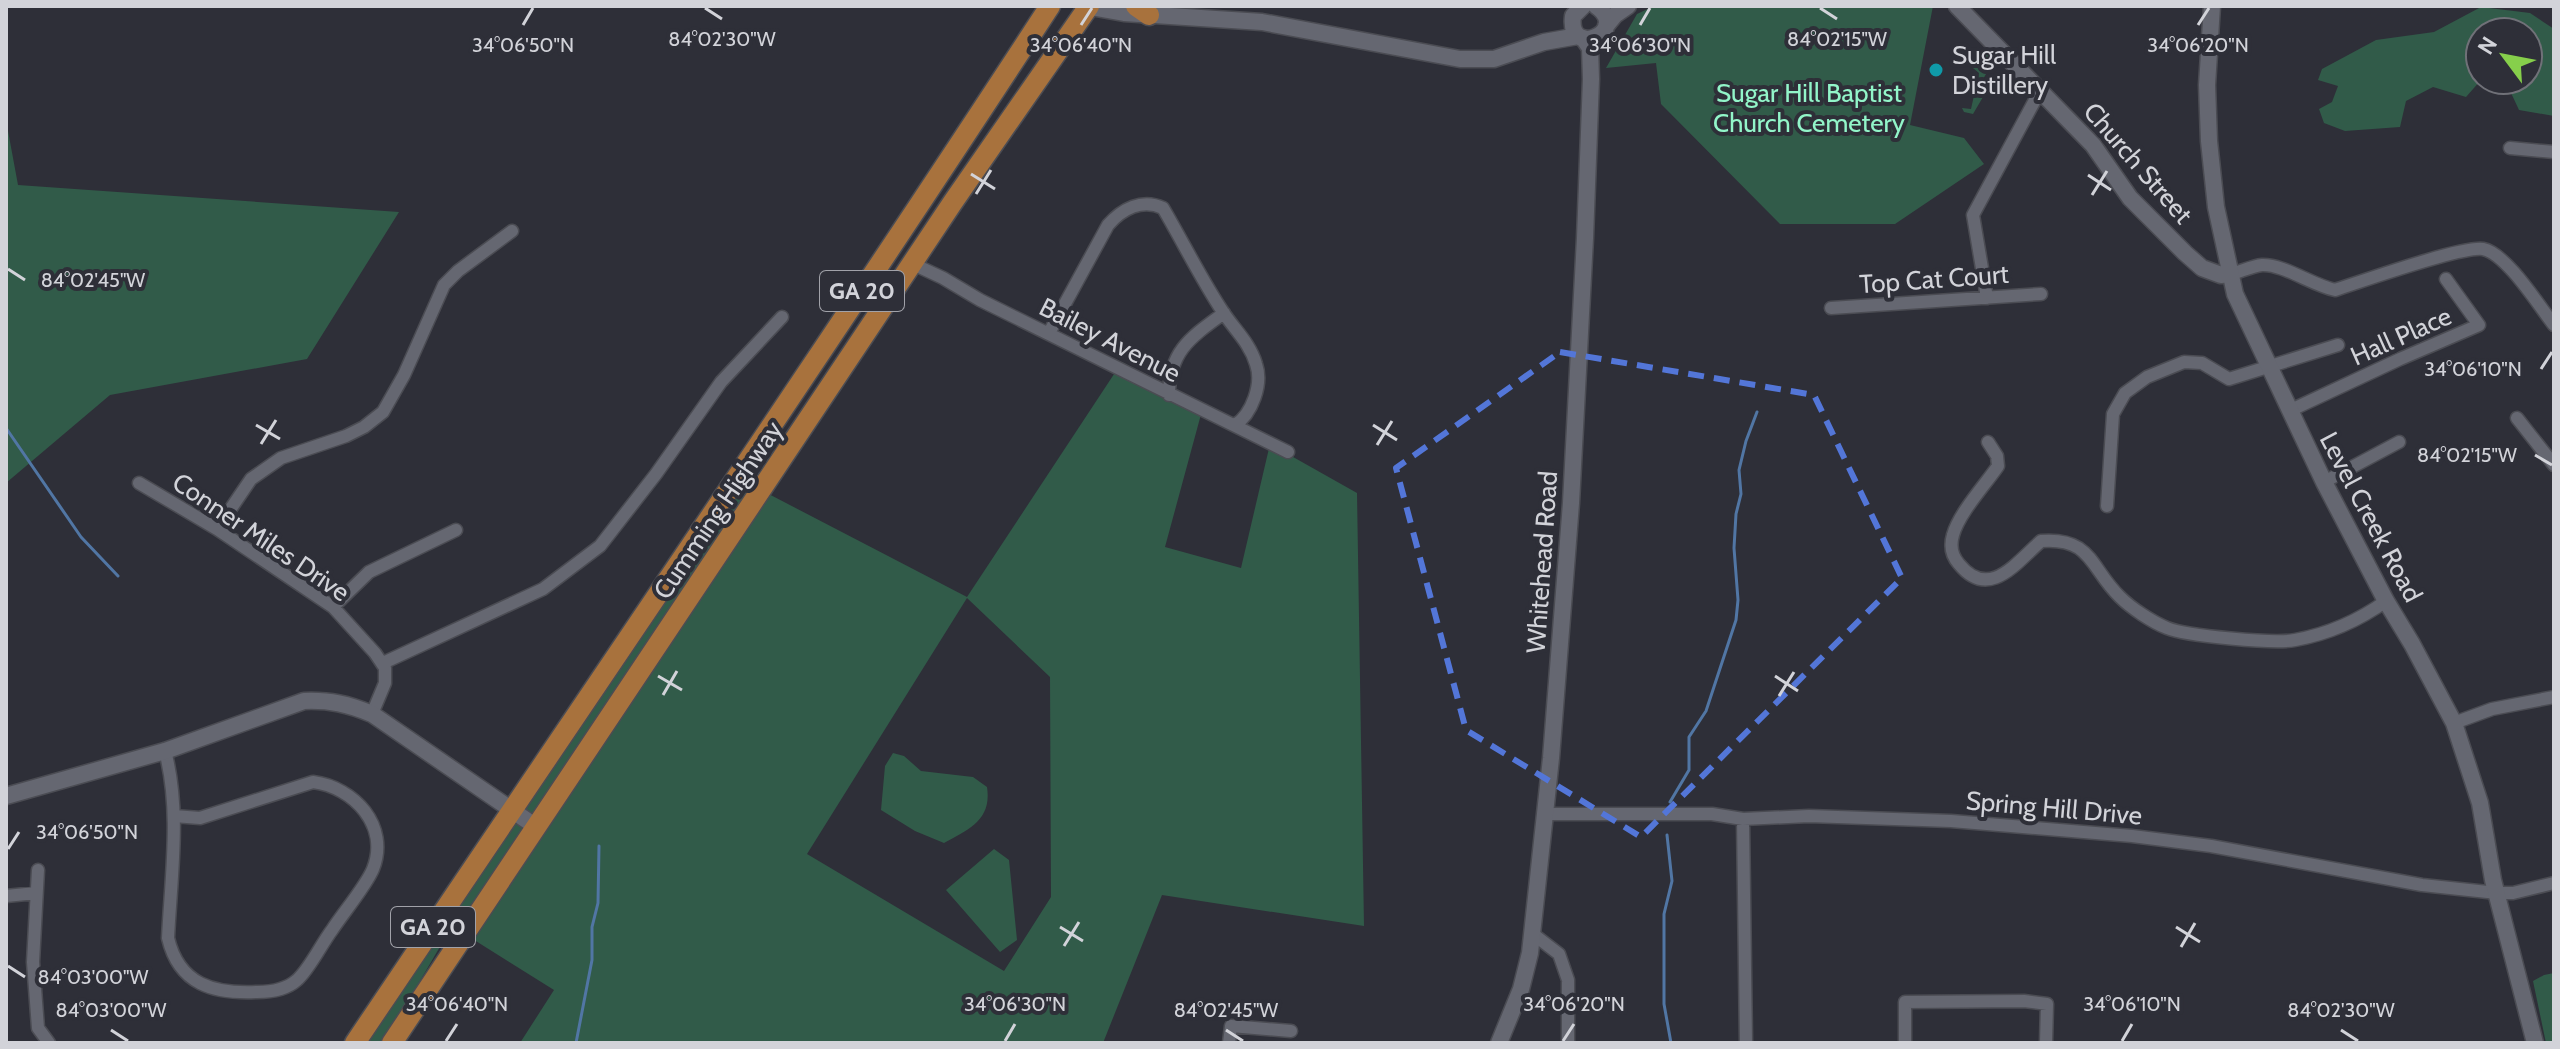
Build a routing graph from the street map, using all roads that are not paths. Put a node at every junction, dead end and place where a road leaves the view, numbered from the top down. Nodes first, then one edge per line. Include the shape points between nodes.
1 (1029, 6) edge
2 (1050, 6) edge
3 (1087, 6) edge
4 (1596, 6) edge
5 (1616, 6) edge
6 (1628, 6) edge
7 (1957, 6) edge
8 (2212, 6) edge
9 (1142, 10) edge
10 (1578, 11) edge
11 (1592, 34) junction
12 (1027, 42) junction
13 (1544, 42) junction
14 (2041, 89) junction
15 (2510, 148) dead end
16 (2554, 152) edge
17 (512, 231) dead end
18 (913, 264) junction
19 (2226, 275) junction
20 (2446, 279) dead end
21 (2041, 294) dead end
22 (1987, 298) junction
23 (1831, 308) dead end
24 (1224, 313) junction
25 (782, 317) dead end
26 (2554, 325) edge
27 (1049, 333) junction
28 (2338, 345) dead end
29 (2268, 367) junction
30 (1169, 395) junction
31 (2289, 411) junction
32 (2517, 418) dead end
33 (1235, 425) junction
34 (1988, 442) dead end
35 (2399, 442) dead end
36 (1288, 452) dead end
37 (2554, 465) edge
38 (2324, 482) junction
39 (139, 483) dead end
40 (2107, 506) dead end
41 (217, 529) junction
42 (456, 530) dead end
43 (2386, 601) junction
44 (333, 607) junction
45 (383, 663) junction
46 (2554, 697) edge
47 (372, 714) junction
48 (2454, 723) junction
49 (165, 751) junction
50 (6, 796) edge
51 (512, 810) junction
52 (1545, 814) junction
53 (174, 816) junction
54 (1744, 818) junction
55 (535, 826) junction
56 (38, 870) dead end
57 (2554, 883) edge
58 (36, 893) junction
59 (2497, 893) junction
60 (6, 896) edge
61 (1533, 934) junction
62 (1291, 1031) dead end
63 (49, 1043) edge
64 (355, 1043) edge
65 (392, 1043) edge
66 (1229, 1043) edge
67 (1499, 1043) edge
68 (1568, 1043) edge
69 (1746, 1043) edge
70 (1905, 1043) edge
71 (2046, 1043) edge
72 (2535, 1043) edge

1 - 12 highway
2 - 12 highway, Cumming Highway / GA 20
3 - 9 street
3 - 18 highway, Cumming Highway / GA 20
4 - 5 street
4 - 11 street via 1605,14
6 - 11 street
7 - 14 street, Church Street
8 - 19 street, Level Creek Road via 2209,141
9 - 13 street via 1262,22 1460,59 1494,59
10 - 11 street via 1572,27
10 - 13 street
11 - 13 street
11 - 52 street, Whitehead Road via 1571,503
12 - 51 highway, Cumming Highway / GA 20
14 - 19 street, Church Street via 2101,153 2130,198 2202,268
14 - 22 street via 1973,215
15 - 16 street
17 - 41 street via 444,285 383,412 346,436 281,458 251,479
18 - 27 street, Bailey Avenue
18 - 55 highway, Cumming Highway / GA 20
19 - 26 street via 2261,265 2277,267 2335,290 2484,249 2503,260
19 - 29 street, Level Creek Road
20 - 31 street, Hall Place via 2479,325
21 - 22 street, Top Cat Court
22 - 23 street, Top Cat Court
24 - 27 street via 1163,208 1153,203 1120,211 1108,225
24 - 30 street via 1187,340 1169,372
24 - 33 street via 1257,365 1255,395 1244,419
25 - 45 street via 721,382 600,546 543,589
27 - 30 street, Bailey Avenue
28 - 29 street
29 - 31 street, Level Creek Road
29 - 40 street via 2229,379 2202,363 2184,362 2134,384 2113,414
30 - 33 street, Bailey Avenue
31 - 38 street, Level Creek Road
32 - 37 street
33 - 36 street, Bailey Avenue
34 - 43 street via 1998,466 1954,530 1950,546 1972,576 1986,581 2001,577 2041,541 2066,541 2082,550 2121,598 2168,629 2226,638 2292,641 2330,632
35 - 38 street
38 - 43 street, Level Creek Road
39 - 41 street, Conner Miles Drive
41 - 44 street, Conner Miles Drive
42 - 44 street via 369,572
43 - 48 street, Level Creek Road
44 - 45 street, Conner Miles Drive
45 - 47 street via 385,683
46 - 48 street
47 - 49 street via 335,701 304,701
47 - 51 street
48 - 59 street, Level Creek Road via 2480,803
49 - 50 street
49 - 53 street via 173,779
51 - 55 street
51 - 64 highway, Cumming Highway / GA 20
52 - 54 street, Spring Hill Drive
52 - 61 street, Whitehead Road
53 - 53 street via 168,938 172,955 208,989 275,991 297,980 373,868 377,841 362,805 327,784 313,782 200,818
54 - 59 street, Spring Hill Drive via 1951,821 2132,836
54 - 69 street
55 - 65 highway, Cumming Highway / GA 20
56 - 58 street
57 - 59 street, Spring Hill Drive
58 - 60 street
58 - 63 street via 33,962 38,1028
59 - 72 street, Level Creek Road
61 - 67 street, Whitehead Road via 1521,989
61 - 68 street via 1559,954 1568,980
62 - 66 street via 1231,1026
70 - 71 street via 1905,1002 2024,1001 2047,1004

